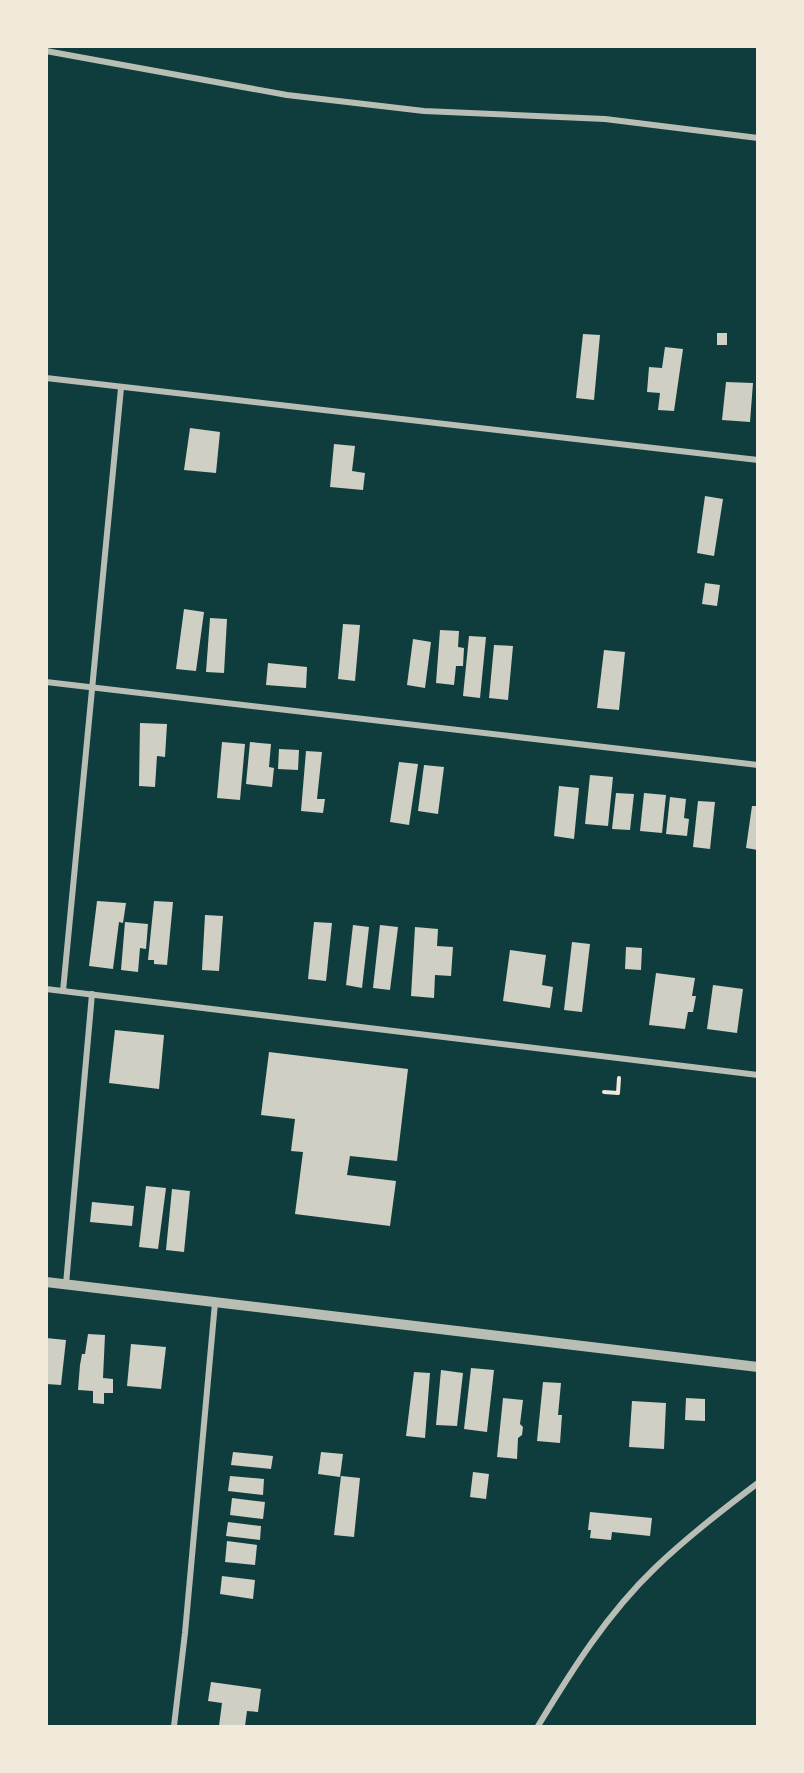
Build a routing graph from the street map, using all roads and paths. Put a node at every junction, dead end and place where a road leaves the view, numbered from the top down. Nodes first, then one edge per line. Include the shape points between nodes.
1 (46, 51) edge
2 (758, 138) edge
3 (46, 378) edge
4 (121, 388) junction
5 (758, 460) edge
6 (46, 682) edge
7 (93, 688) junction
8 (758, 765) edge
9 (46, 989) edge
10 (63, 991) junction
11 (92, 994) junction
12 (758, 1075) edge
13 (619, 1078) dead end
14 (604, 1092) dead end
15 (46, 1282) edge
16 (66, 1284) junction
17 (215, 1303) junction
18 (758, 1367) edge
19 (758, 1483) edge
20 (174, 1726) edge
21 (538, 1726) edge

1 - 2 street via 287,95 424,111 605,119
3 - 4 street
4 - 5 street
4 - 7 street
6 - 7 street
7 - 8 street
7 - 10 street
9 - 10 street
10 - 11 street
11 - 12 street
11 - 16 street
13 - 14 path via 618,1093
15 - 16 street
16 - 17 street
17 - 18 street
17 - 20 street
19 - 21 street via 694,1532 654,1569 609,1619

